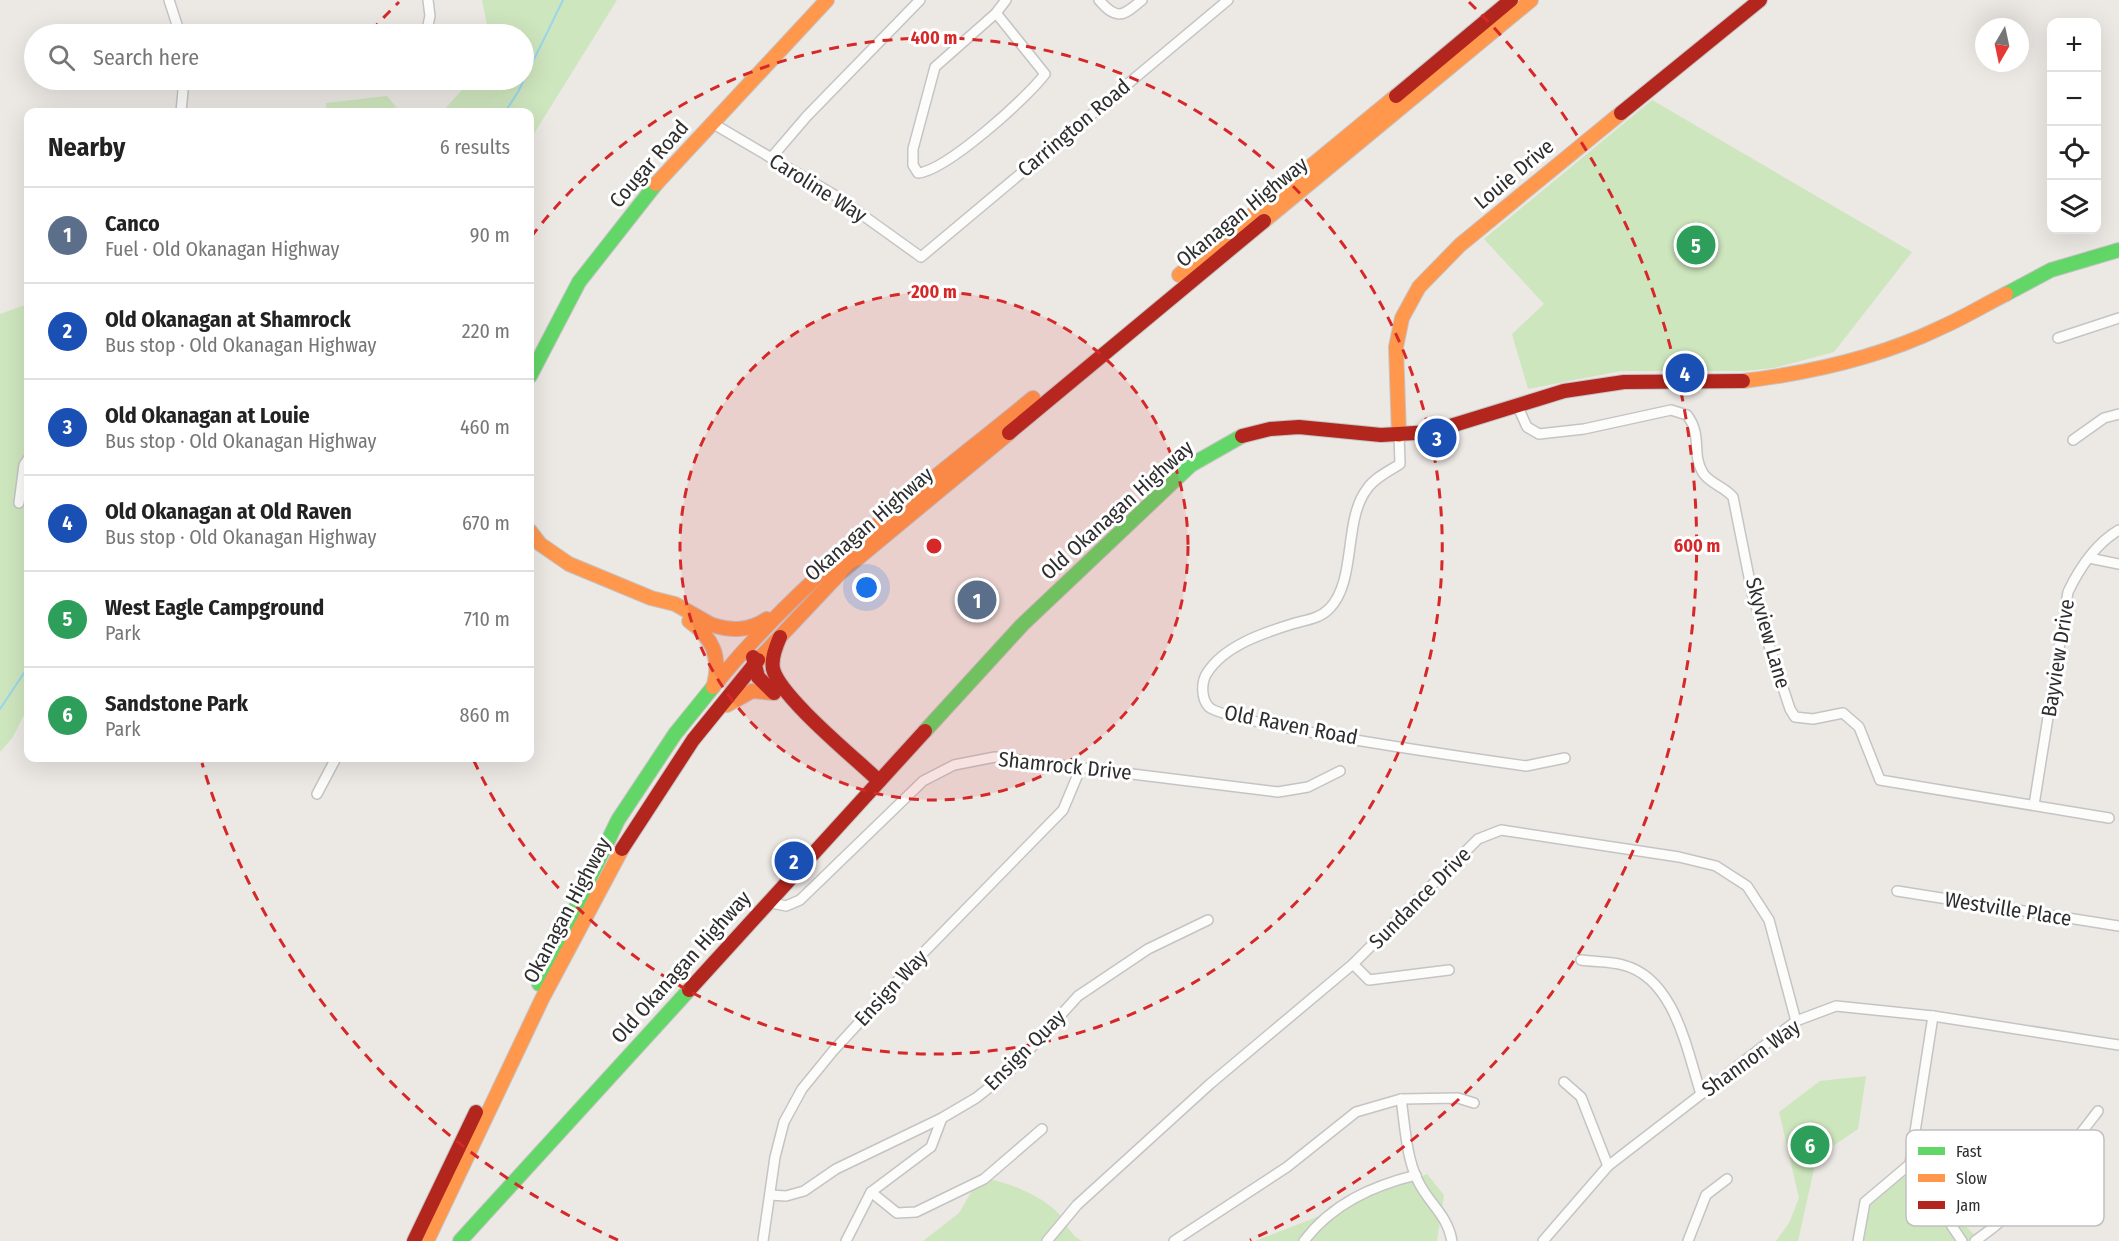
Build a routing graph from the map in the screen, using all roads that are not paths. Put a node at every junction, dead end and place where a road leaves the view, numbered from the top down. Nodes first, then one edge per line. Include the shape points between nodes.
1 (169, 0) edge
2 (428, 0) edge
3 (827, 0) edge
4 (920, 0) edge
5 (1006, 0) edge
6 (1099, 0) edge
7 (1142, 0) edge
8 (1511, 0) edge
9 (1531, 0) edge
10 (1760, 0) edge
11 (1223, 1) edge
12 (995, 14) dead end
13 (177, 24) edge
14 (428, 24) edge
15 (183, 90) edge
16 (181, 108) edge
17 (712, 123) junction
18 (771, 158) junction
19 (2119, 250) edge
20 (921, 257) joint
21 (2119, 318) edge
22 (2058, 338) dead end
23 (534, 368) edge
24 (1517, 405) junction
25 (2119, 414) edge
26 (1399, 435) junction
27 (2073, 440) dead end
28 (24, 465) edge
29 (19, 503) dead end
30 (2119, 530) edge
31 (534, 536) edge
32 (2089, 558) junction
33 (2119, 564) edge
34 (651, 598) junction
35 (794, 598) junction
36 (712, 625) junction
37 (785, 627) junction
38 (741, 652) junction
39 (753, 665) junction
40 (713, 685) junction
41 (774, 693) junction
42 (712, 717) junction
43 (824, 730) junction
44 (1565, 758) dead end
45 (334, 762) edge
46 (1081, 768) junction
47 (1340, 771) dead end
48 (879, 781) junction
49 (317, 794) dead end
50 (2034, 805) junction
51 (2109, 818) dead end
52 (1897, 891) dead end
53 (767, 903) junction
54 (1208, 920) dead end
55 (2119, 926) edge
56 (1581, 960) dead end
57 (1353, 964) junction
58 (1449, 970) dead end
59 (1933, 1016) junction
60 (1796, 1021) junction
61 (2119, 1045) edge
62 (1564, 1082) dead end
63 (1701, 1094) junction
64 (1401, 1099) junction
65 (1474, 1103) dead end
66 (2098, 1111) dead end
67 (942, 1118) junction
68 (1042, 1129) dead end
69 (1915, 1130) edge
70 (2083, 1130) edge
71 (1608, 1166) junction
72 (1906, 1167) edge
73 (1416, 1175) junction
74 (1727, 1179) dead end
75 (871, 1192) junction
76 (770, 1195) junction
77 (1952, 1226) edge
78 (1997, 1226) edge
79 (414, 1241) edge
80 (427, 1241) edge
81 (460, 1241) edge
82 (763, 1241) edge
83 (846, 1241) edge
84 (1047, 1241) edge
85 (1174, 1241) edge
86 (1304, 1241) edge
87 (1452, 1241) edge
88 (1543, 1241) edge
89 (1688, 1241) edge
90 (1858, 1241) edge
91 (1962, 1241) edge
92 (1975, 1241) edge

1 - 13 street
2 - 14 street
3 - 17 main road, Cougar Road
4 - 18 street
5 - 12 street via 996,13 1045,74 1034,89 948,160 928,172 918,172 913,165 913,149 935,67
6 - 7 street via 1118,15
8 - 35 main road, Okanagan Highway via 928,482
9 - 37 main road, Okanagan Highway via 840,573
10 - 26 main road, Louie Drive via 1554,166 1442,263 1412,296 1395,346
11 - 20 street, Carrington Road
15 - 16 street
17 - 18 street, Caroline Way
17 - 23 main road, Cougar Road via 598,254
18 - 20 street, Caroline Way via 836,196
19 - 24 main road, Old Okanagan Highway via 2051,270 1939,329 1878,352 1813,369 1745,381 1624,382 1564,391
21 - 22 street
24 - 26 main road, Old Okanagan Highway via 1431,432
24 - 50 street, Skyview Lane via 1527,427 1539,434 1584,429 1671,410 1688,416 1698,434 1698,460 1704,475 1733,497 1753,597 1795,717 1813,719 1843,713 1859,727 1880,780
25 - 27 street via 2104,418
26 - 44 street, Old Raven Road via 1400,464 1371,484 1360,499 1345,571 1331,607 1320,616 1262,633 1217,660 1205,675 1202,692 1208,706 1216,712 1269,724 1526,766
26 - 48 main road, Old Okanagan Highway via 1299,427 1270,429 1235,438 1191,465 1022,625
28 - 29 street
30 - 32 street, Bayview Drive via 2105,538
31 - 34 main road via 569,564
32 - 33 street
32 - 50 street, Bayview Drive via 2078,570 2068,592
34 - 36 main road via 675,604
34 - 40 main road via 710,638 718,655
35 - 36 main road via 749,629
35 - 38 main road, Okanagan Highway
35 - 39 main road via 780,624 757,650
36 - 38 main road
37 - 39 main road, Okanagan Highway
37 - 43 main road via 776,648 776,678
38 - 40 main road, Okanagan Highway
38 - 42 main road via 739,668 721,690
39 - 41 main road via 758,677
39 - 42 main road, Okanagan Highway
40 - 79 main road, Okanagan Highway via 618,820
41 - 42 main road via 752,691
41 - 43 main road
42 - 80 main road, Okanagan Highway via 675,765 589,907
43 - 48 main road
45 - 49 street
46 - 47 street, Shamrock Drive via 1278,792 1308,787
46 - 53 street, Shamrock Drive via 995,757 954,765 923,782 800,900 786,906
46 - 76 street, Ensign Way via 1063,810 923,953 802,1089 784,1122
48 - 53 main road, Old Okanagan Highway
50 - 51 street
52 - 55 street, Westville Place
53 - 81 main road, Old Okanagan Highway
54 - 67 street, Ensign Quay via 1148,949 1078,996 1009,1072
56 - 63 street via 1624,965 1655,983 1677,1022
57 - 58 street via 1369,980
57 - 60 street, Sundance Drive via 1478,839 1501,830 1679,856 1716,866 1747,886 1769,920
57 - 84 street, Sundance Drive via 1210,1084 1077,1205
59 - 60 street, Shannon Way via 1836,1006
59 - 61 street, Shannon Way
59 - 69 street
60 - 63 street, Shannon Way
62 - 71 street via 1581,1097
63 - 71 street, Shannon Way
64 - 65 street via 1458,1098
64 - 73 street
64 - 85 street via 1356,1112 1287,1167
66 - 70 street
67 - 75 street via 932,1147
67 - 76 street, Ensign Quay via 836,1169 804,1191
68 - 75 street via 984,1179 916,1212 897,1212
71 - 88 street, Shannon Way
72 - 90 street via 1865,1202
73 - 86 street via 1371,1189 1332,1210
73 - 87 street via 1449,1224
74 - 89 street via 1706,1195
75 - 83 street
76 - 82 street, Ensign Way
77 - 91 street
78 - 92 street

